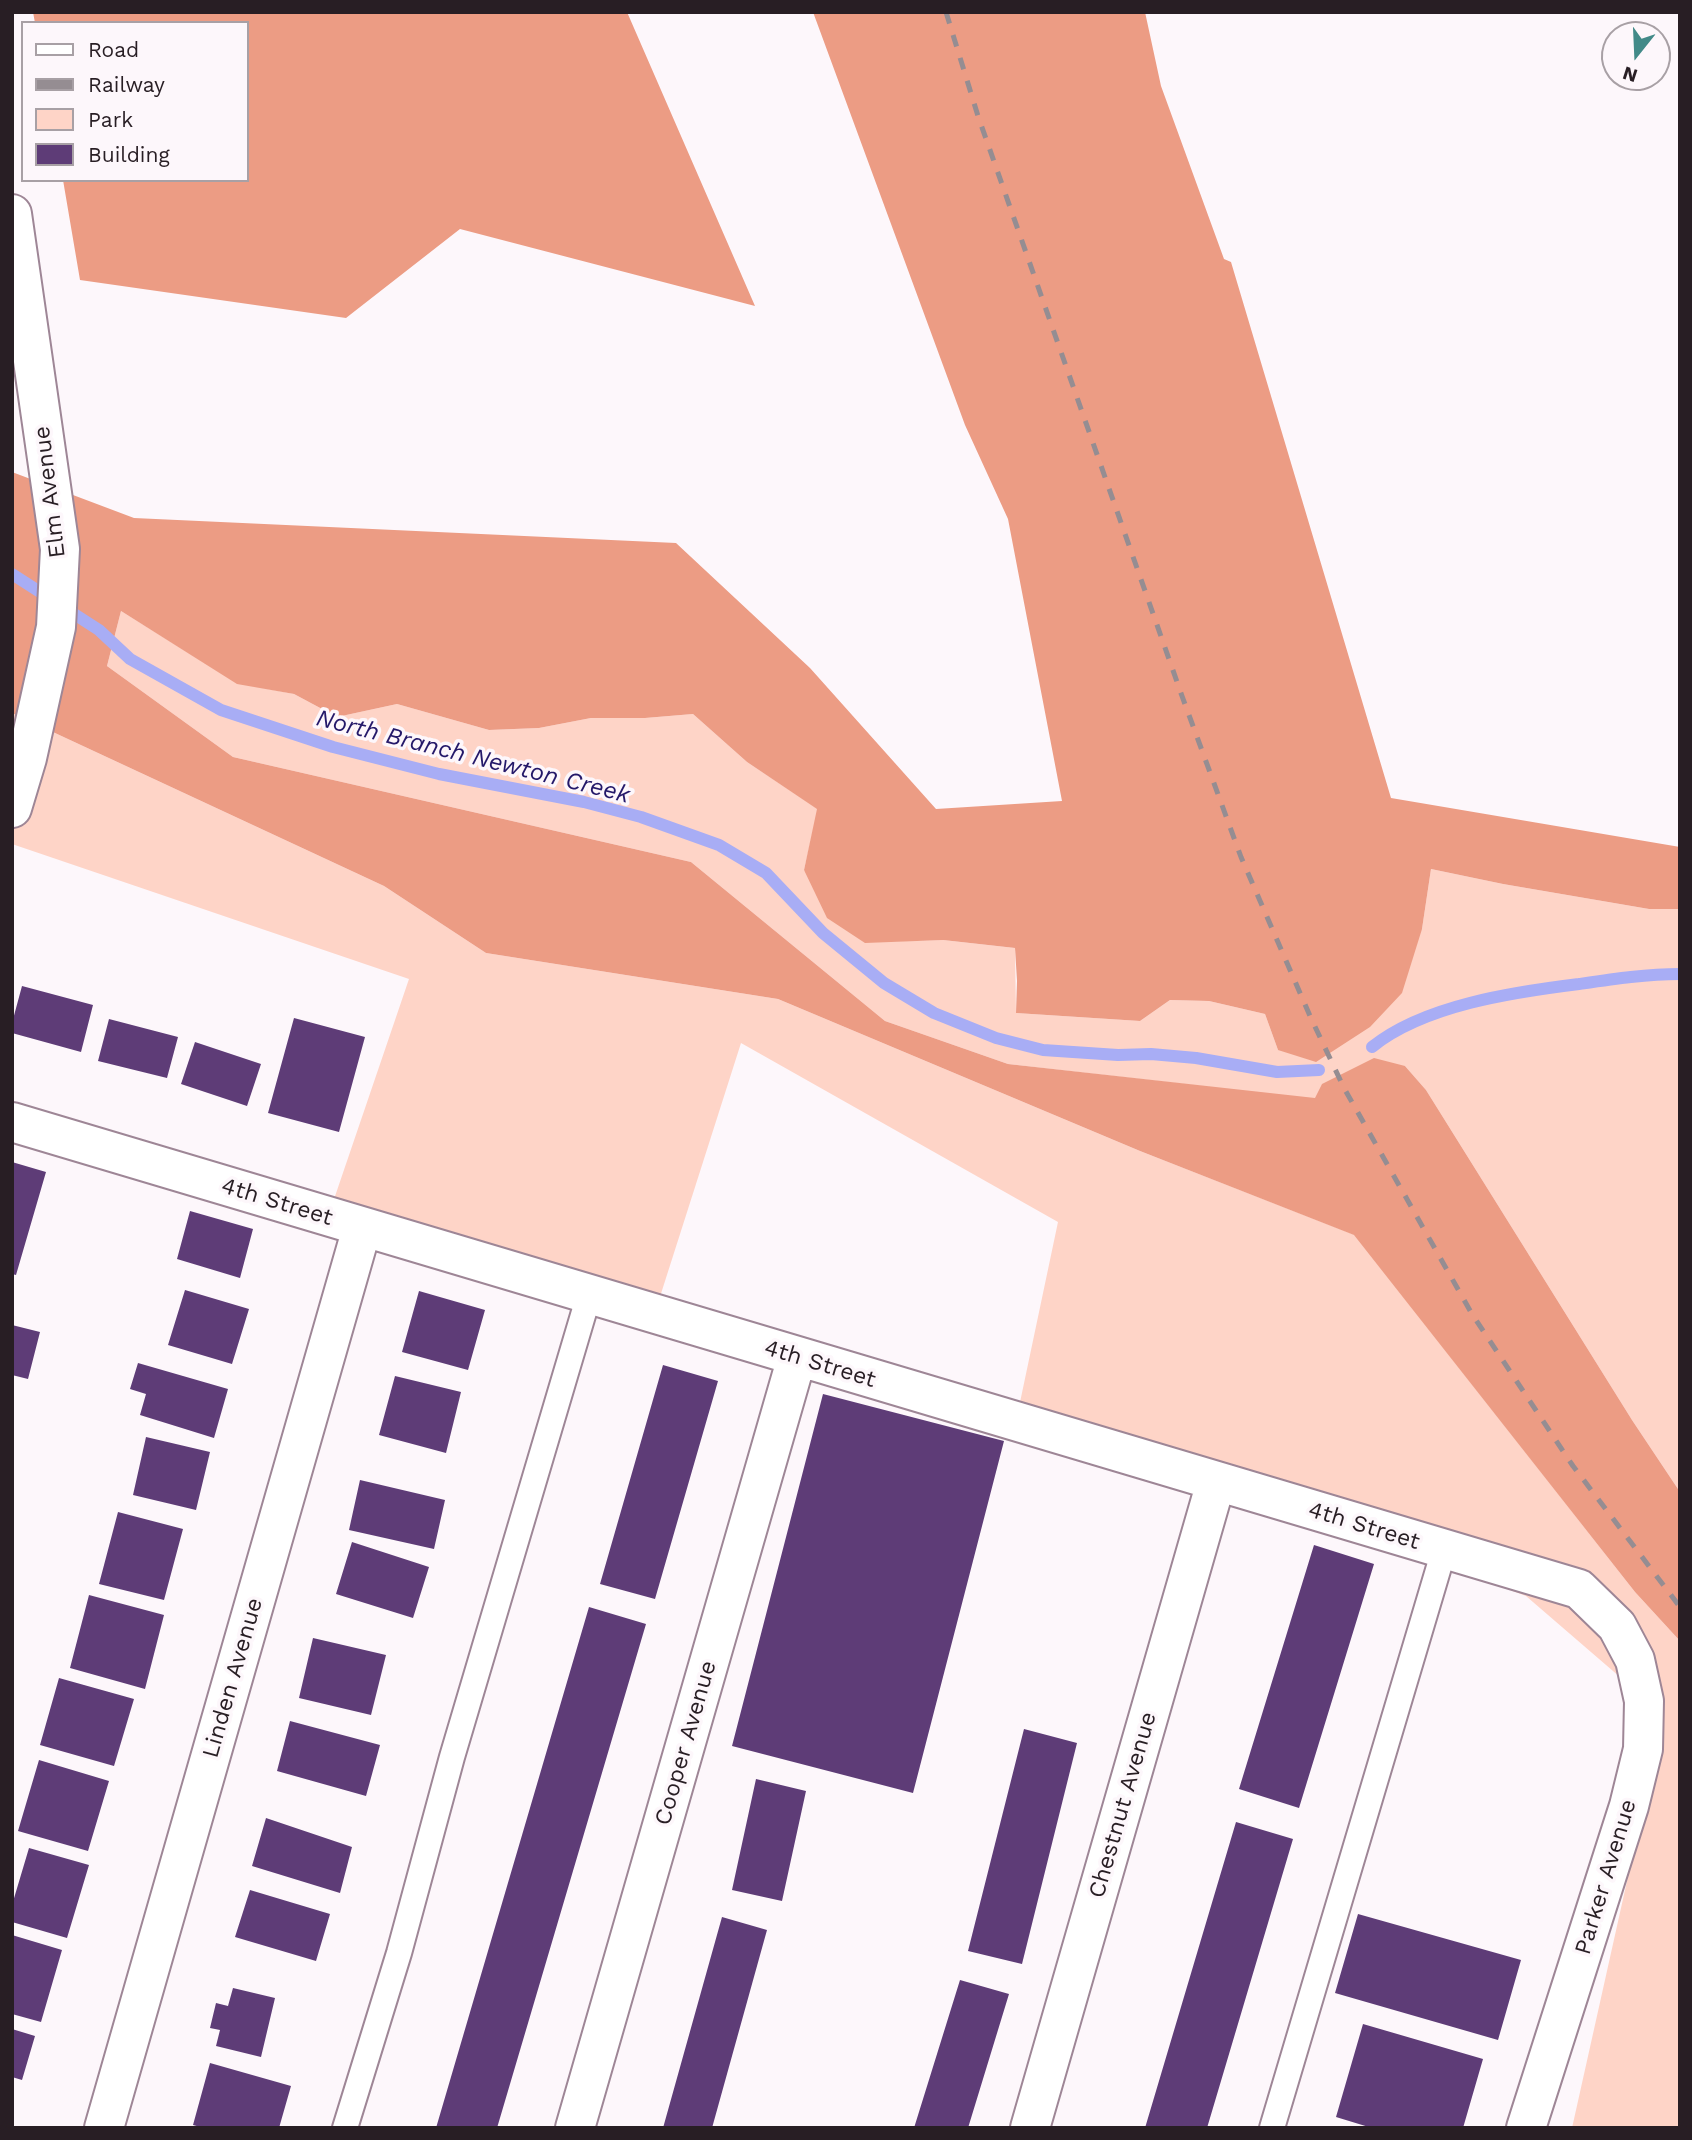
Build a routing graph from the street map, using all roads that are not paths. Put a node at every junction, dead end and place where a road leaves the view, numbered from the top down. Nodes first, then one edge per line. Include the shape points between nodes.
1 (12, 214) edge
2 (22, 340) edge
3 (12, 808) edge
4 (12, 1122) edge
5 (362, 1228) junction
6 (589, 1296) junction
7 (797, 1357) junction
8 (1216, 1482) junction
9 (1444, 1550) junction
10 (1617, 1626) joint
11 (104, 2128) edge
12 (345, 2128) edge
13 (575, 2128) edge
14 (1030, 2128) edge
15 (1272, 2128) edge
16 (1526, 2128) edge

1 - 2 street, Elm Avenue
2 - 3 street, Elm Avenue via 60,549 56,626
4 - 5 street, 4th Street
5 - 6 street, 4th Street
5 - 11 street, Linden Avenue
6 - 7 street, 4th Street
6 - 12 lane
7 - 8 street, 4th Street
7 - 13 street, Cooper Avenue
8 - 9 street, 4th Street
8 - 14 street, Chestnut Avenue
9 - 10 street, 4th Street via 1579,1589
9 - 15 lane
10 - 16 street, Parker Avenue via 1635,1660 1644,1701 1643,1749

